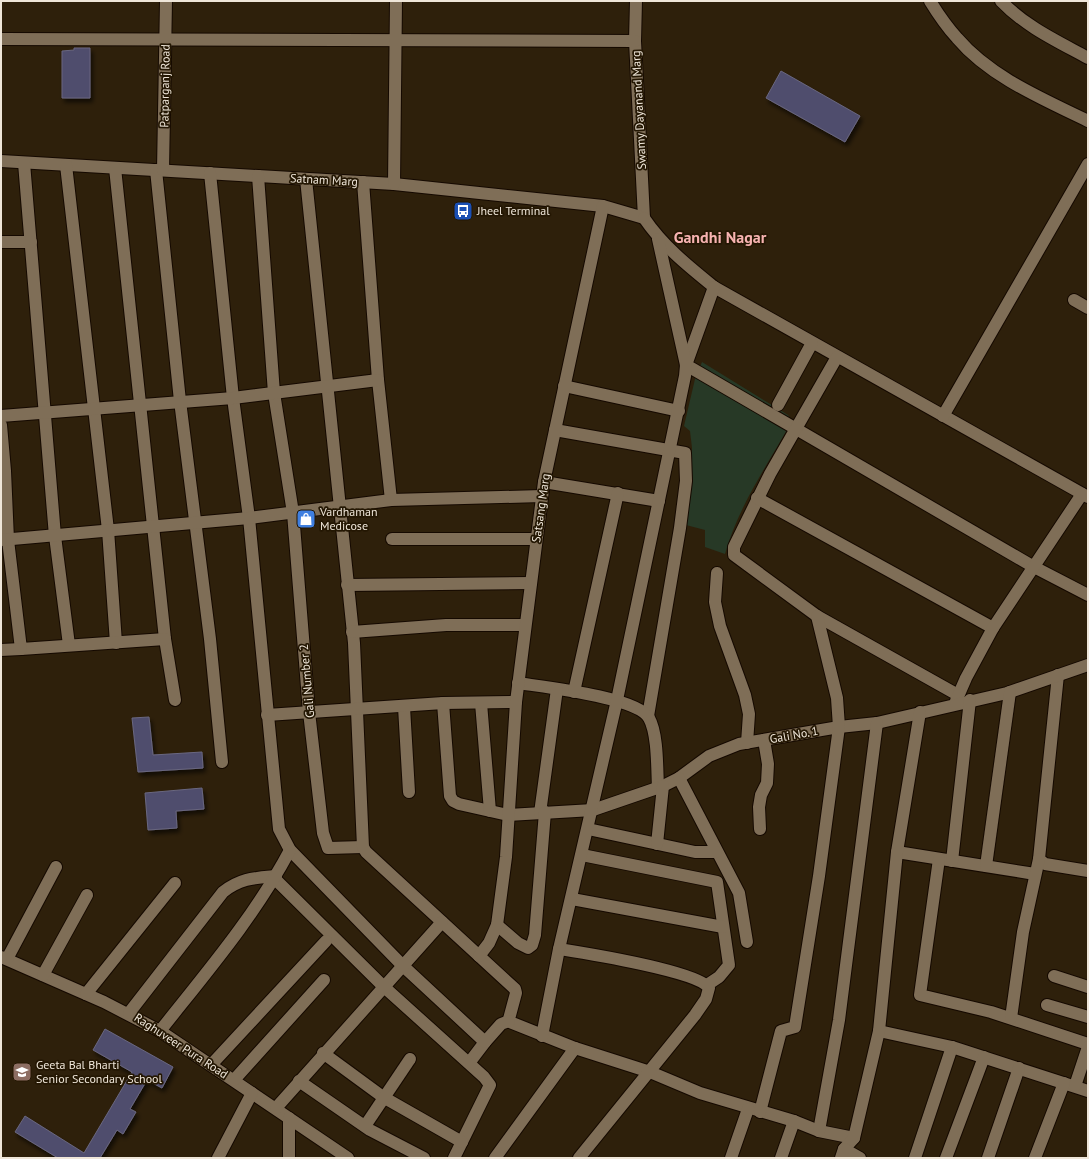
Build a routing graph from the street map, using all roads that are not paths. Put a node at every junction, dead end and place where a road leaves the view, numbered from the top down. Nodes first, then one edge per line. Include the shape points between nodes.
1 (166, 1) edge
2 (396, 1) edge
3 (636, 1) edge
4 (930, 1) edge
5 (1001, 1) edge
6 (1, 39) edge
7 (396, 39) junction
8 (166, 40) junction
9 (636, 41) junction
10 (1088, 58) edge
11 (1088, 121) edge
12 (1, 161) edge
13 (24, 163) junction
14 (1088, 164) edge
15 (66, 165) junction
16 (115, 168) junction
17 (160, 170) junction
18 (210, 173) junction
19 (258, 176) junction
20 (306, 179) junction
21 (362, 182) junction
22 (394, 184) junction
23 (604, 206) junction
24 (644, 218) junction
25 (658, 239) junction
26 (1, 242) edge
27 (31, 242) junction
28 (714, 287) junction
29 (1074, 300) dead end
30 (1088, 308) edge
31 (812, 343) junction
32 (837, 357) junction
33 (686, 365) junction
34 (378, 380) junction
35 (327, 386) junction
36 (564, 386) junction
37 (274, 392) junction
38 (233, 398) junction
39 (180, 401) junction
40 (778, 404) dead end
41 (141, 405) junction
42 (92, 408) junction
43 (679, 411) junction
44 (45, 412) junction
45 (1, 416) edge
46 (943, 416) junction
47 (1, 425) edge
48 (797, 428) junction
49 (555, 430) junction
50 (670, 450) junction
51 (544, 482) junction
52 (3, 483) edge
53 (618, 493) junction
54 (542, 496) junction
55 (1085, 496) edge
56 (757, 498) junction
57 (391, 500) junction
58 (660, 501) junction
59 (338, 507) junction
60 (293, 513) junction
61 (249, 518) junction
62 (196, 523) junction
63 (154, 526) junction
64 (108, 530) junction
65 (55, 536) junction
66 (392, 539) dead end
67 (536, 539) junction
68 (4, 540) edge
69 (1034, 567) junction
70 (717, 573) dead end
71 (531, 583) junction
72 (347, 585) junction
73 (1088, 595) edge
74 (817, 616) junction
75 (525, 625) junction
76 (994, 628) junction
77 (352, 632) junction
78 (165, 639) junction
79 (116, 643) junction
80 (69, 645) junction
81 (21, 649) junction
82 (1, 650) edge
83 (1088, 664) edge
84 (1058, 675) junction
85 (518, 683) junction
86 (557, 689) junction
87 (574, 692) junction
88 (1010, 692) junction
89 (957, 699) junction
90 (175, 700) dead end
91 (618, 700) junction
92 (970, 700) junction
93 (481, 702) junction
94 (516, 702) junction
95 (443, 703) junction
96 (404, 707) junction
97 (357, 710) junction
98 (309, 712) junction
99 (920, 712) junction
100 (267, 716) junction
101 (648, 716) junction
102 (877, 723) junction
103 (839, 727) junction
104 (764, 740) junction
105 (747, 743) junction
106 (222, 762) dead end
107 (679, 778) junction
108 (660, 787) junction
109 (409, 792) dead end
110 (593, 810) junction
111 (490, 811) junction
112 (542, 813) junction
113 (508, 815) junction
114 (588, 829) junction
115 (760, 829) dead end
116 (657, 844) junction
117 (363, 847) junction
118 (290, 850) junction
119 (716, 852) junction
120 (897, 852) junction
121 (582, 855) junction
122 (939, 859) junction
123 (1039, 859) junction
124 (952, 861) junction
125 (986, 866) junction
126 (56, 867) dead end
127 (1088, 871) edge
128 (1035, 874) junction
129 (275, 877) junction
130 (175, 883) dead end
131 (87, 895) dead end
132 (572, 899) junction
133 (442, 922) junction
134 (497, 925) junction
135 (723, 927) junction
136 (326, 941) dead end
137 (747, 942) dead end
138 (559, 949) junction
139 (479, 956) junction
140 (4, 958) edge
141 (402, 965) junction
142 (43, 975) junction
143 (1054, 976) dead end
144 (324, 980) dead end
145 (707, 985) junction
146 (383, 986) junction
147 (1088, 987) edge
148 (86, 994) junction
149 (1047, 1005) dead end
150 (129, 1013) junction
151 (1010, 1018) junction
152 (1088, 1018) edge
153 (509, 1021) junction
154 (160, 1031) junction
155 (879, 1031) junction
156 (542, 1036) junction
157 (486, 1042) junction
158 (1088, 1044) edge
159 (952, 1047) junction
160 (1088, 1047) edge
161 (575, 1048) junction
162 (323, 1053) junction
163 (984, 1057) junction
164 (410, 1059) dead end
165 (468, 1063) junction
166 (211, 1065) junction
167 (1019, 1068) junction
168 (650, 1072) junction
169 (234, 1080) junction
170 (299, 1080) junction
171 (1070, 1084) junction
172 (1088, 1091) edge
173 (252, 1093) junction
174 (383, 1097) junction
175 (276, 1108) junction
176 (754, 1110) junction
177 (289, 1118) junction
178 (794, 1121) junction
179 (365, 1126) junction
180 (819, 1131) junction
181 (854, 1138) junction
182 (462, 1142) junction
183 (328, 1146) junction
184 (843, 1154) edge
185 (218, 1158) edge
186 (289, 1158) edge
187 (330, 1158) edge
188 (348, 1158) edge
189 (424, 1158) edge
190 (454, 1158) edge
191 (495, 1158) edge
192 (579, 1158) edge
193 (731, 1158) edge
194 (781, 1158) edge
195 (860, 1158) edge
196 (915, 1158) edge
197 (946, 1158) edge
198 (988, 1158) edge
199 (1035, 1158) edge

1 - 8 street, Patparganj Road
2 - 7 street
3 - 9 street, Swamy Dayanand Marg
4 - 11 street via 957,38 994,71
5 - 10 street via 1015,16 1036,30
6 - 8 street
7 - 8 street
7 - 9 street
7 - 22 street
8 - 17 street, Patparganj Road
9 - 24 street, Swamy Dayanand Marg
12 - 13 street, Satnam Marg
13 - 15 street, Satnam Marg
13 - 27 street
14 - 46 street
15 - 16 street, Satnam Marg
15 - 42 street
16 - 17 street, Satnam Marg
16 - 41 street
17 - 18 street, Satnam Marg
17 - 39 street, Patparganj Road
18 - 19 street, Satnam Marg
18 - 38 street
19 - 20 street, Satnam Marg
19 - 37 street, Gali Number 2
20 - 21 street, Satnam Marg
20 - 35 street
21 - 22 street, Satnam Marg
21 - 34 street
22 - 23 street, Satnam Marg
23 - 24 street, Satnam Marg
23 - 36 street, Satsang Marg
24 - 25 street
25 - 28 street via 684,264
25 - 33 street
26 - 27 street
27 - 44 street
28 - 31 street
28 - 33 street
29 - 30 street
31 - 32 street
31 - 40 street
32 - 46 street
32 - 48 street
33 - 43 street
33 - 48 street
34 - 35 street
34 - 57 street
35 - 37 street
35 - 59 street
36 - 43 street
36 - 49 street, Satsang Marg
37 - 38 street
37 - 60 street, Gali Number 2
38 - 39 street
38 - 61 street
39 - 41 street
39 - 62 street, Patparganj Road
41 - 42 street
41 - 63 street
42 - 44 street
42 - 64 street
43 - 50 street
44 - 45 street
44 - 65 street
46 - 55 street
47 - 52 street
48 - 56 street
48 - 69 street
49 - 50 street
49 - 51 street, Satsang Marg
50 - 58 street
50 - 101 street via 685,454 686,481
51 - 53 street
51 - 54 street, Satsang Marg
52 - 68 street
53 - 58 street
53 - 87 street
54 - 57 street
54 - 67 street, Satsang Marg
55 - 69 street
56 - 74 street via 734,547 734,555
56 - 76 street
57 - 59 street
58 - 91 street
59 - 60 street
59 - 72 street
60 - 61 street
60 - 98 street, Gali Number 2
61 - 62 street
61 - 100 street
62 - 63 street
62 - 106 street, Patparganj Road
63 - 64 street
63 - 78 street
64 - 65 street
64 - 79 street
65 - 68 street
65 - 80 street
66 - 67 street
67 - 71 street, Satsang Marg
68 - 81 street
69 - 73 street
69 - 76 street
70 - 105 street via 715,602 720,626 745,695 749,714
71 - 72 street
71 - 75 street, Satsang Marg
72 - 77 street
74 - 89 street
74 - 103 street via 837,698
75 - 77 street via 446,625
75 - 85 street, Satsang Marg
76 - 89 street
77 - 97 street
78 - 79 street
78 - 90 street
79 - 80 street
80 - 81 street
81 - 82 street
83 - 84 street, Gali No. 1
84 - 88 street, Gali No. 1
84 - 123 street
85 - 86 street
85 - 94 street, Satsang Marg
86 - 87 street
86 - 112 street
87 - 91 street
88 - 92 street, Gali No. 1
88 - 125 street
89 - 92 street, Gali No. 1
89 - 99 street, Gali No. 1
91 - 101 street
91 - 110 street
92 - 124 street
93 - 94 street
93 - 95 street
93 - 111 street
94 - 113 street, Satsang Marg
95 - 96 street
95 - 111 street, Gali No. 1 via 450,796 459,804
96 - 97 street
96 - 109 street
97 - 98 street
97 - 117 street
98 - 100 street
98 - 117 street, Gali Number 2 via 323,833 328,848
99 - 102 street, Gali No. 1
99 - 120 street
100 - 118 street via 277,818 282,838
101 - 108 street via 657,756
102 - 103 street, Gali No. 1
102 - 180 street via 839,1020
103 - 104 street, Gali No. 1
103 - 176 street via 795,1028 781,1031
104 - 105 street, Gali No. 1
104 - 115 street via 768,764 767,783 759,807
105 - 107 street, Gali No. 1 via 709,756
107 - 108 street, Gali No. 1
107 - 119 street
108 - 110 street, Gali No. 1
108 - 116 street
110 - 112 street, Gali No. 1
110 - 114 street
111 - 113 street, Gali No. 1
112 - 113 street, Gali No. 1
112 - 134 street via 535,935 532,945 528,948 518,943
113 - 134 street, Satsang Marg via 506,857
114 - 116 street
114 - 121 street
116 - 119 street via 695,852
117 - 133 street
118 - 129 street
118 - 141 street
119 - 137 street via 739,893
120 - 122 street
120 - 155 street
121 - 132 street
121 - 135 street via 717,882
122 - 124 street
122 - 151 street via 920,995
123 - 127 street via 1045,864
123 - 128 street
124 - 125 street
125 - 128 street
126 - 140 street
128 - 151 street
129 - 146 street
129 - 150 street via 249,878 235,883 223,892
129 - 154 street via 229,943
130 - 148 street
131 - 142 street
132 - 135 street
132 - 138 street
133 - 139 street
133 - 141 street
134 - 139 street, Satsang Marg via 489,943
135 - 145 street via 728,965 719,977
136 - 166 street
138 - 145 street via 648,966
138 - 156 street
139 - 153 street via 516,991
140 - 142 street, Raghuveer Pura Road
141 - 146 street
141 - 157 street
142 - 148 street, Raghuveer Pura Road
143 - 147 street
144 - 169 street
145 - 168 street via 709,988 706,999
146 - 162 street
146 - 165 street
148 - 150 street, Raghuveer Pura Road
149 - 152 street
150 - 154 street, Raghuveer Pura Road
151 - 158 street
153 - 156 street
153 - 157 street via 501,1024
154 - 166 street, Raghuveer Pura Road
155 - 159 street
155 - 181 street
156 - 161 street
157 - 165 street
159 - 163 street
159 - 196 street
160 - 171 street
161 - 168 street
161 - 191 street
162 - 170 street
162 - 174 street
163 - 167 street
163 - 197 street
164 - 174 street
165 - 182 street via 490,1085
166 - 169 street, Raghuveer Pura Road
167 - 171 street
167 - 198 street
168 - 176 street via 700,1093
168 - 192 street
169 - 173 street, Raghuveer Pura Road
170 - 175 street
170 - 179 street
171 - 172 street
171 - 199 street
173 - 175 street, Raghuveer Pura Road
173 - 185 street
174 - 179 street
174 - 182 street
175 - 177 street, Raghuveer Pura Road
176 - 178 street
176 - 193 street
177 - 183 street, Raghuveer Pura Road
177 - 186 street
178 - 180 street
178 - 194 street
179 - 189 street
180 - 181 street
181 - 184 street
182 - 190 street
183 - 187 street
183 - 188 street, Raghuveer Pura Road
184 - 195 street

